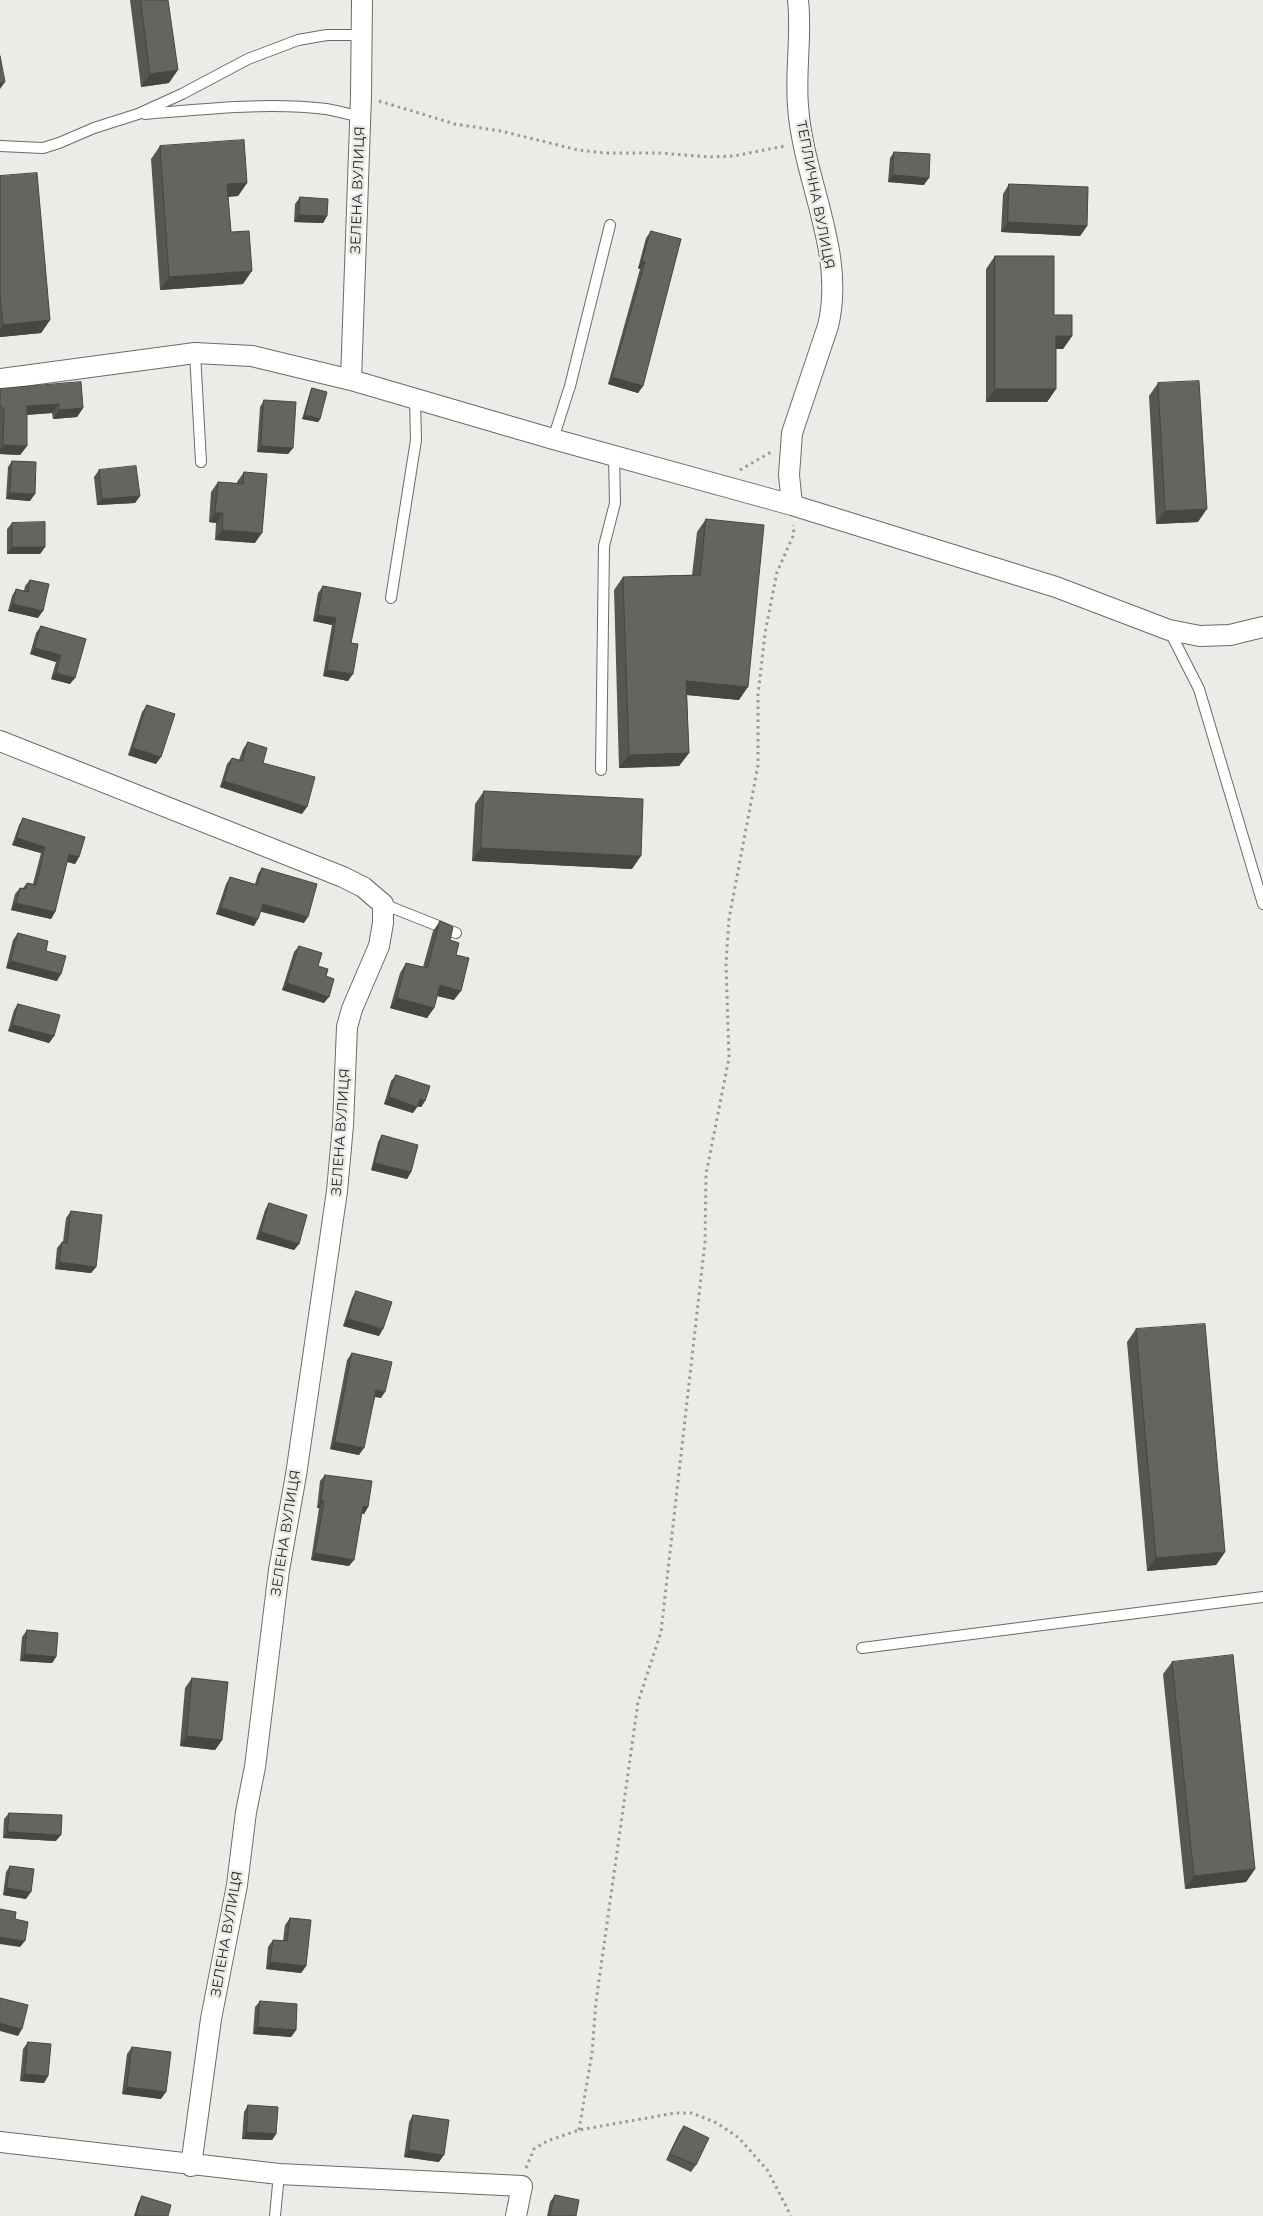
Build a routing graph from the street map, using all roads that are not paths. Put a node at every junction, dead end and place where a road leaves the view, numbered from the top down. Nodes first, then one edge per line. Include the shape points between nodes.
1 (362, 0) edge
2 (798, 0) edge
3 (362, 35) junction
4 (138, 114) junction
5 (360, 117) junction
6 (0, 146) edge
7 (610, 225) dead end
8 (195, 353) junction
9 (0, 379) edge
10 (351, 380) junction
11 (415, 399) junction
12 (553, 440) junction
13 (614, 456) junction
14 (200, 462) dead end
15 (792, 505) junction
16 (391, 598) dead end
17 (1263, 627) edge
18 (1169, 630) junction
19 (0, 741) edge
20 (601, 770) dead end
21 (383, 904) junction
22 (1263, 904) edge
23 (456, 933) dead end
24 (1263, 1598) edge
25 (862, 1648) dead end
26 (0, 2142) edge
27 (191, 2166) junction
28 (279, 2174) junction
29 (275, 2216) edge
30 (516, 2216) edge

1 - 3 street, ЗЕЛЕНА ВУЛИЦЯ
2 - 15 street, ТЕПЛИЧНА ВУЛИЦЯ via 798,106 803,142 829,251 833,297 828,326 792,433 789,475
3 - 4 lane via 328,35 298,40 248,59
3 - 5 street, ЗЕЛЕНА ВУЛИЦЯ
4 - 5 lane via 286,107 327,109
4 - 6 lane via 42,148
5 - 10 street, ЗЕЛЕНА ВУЛИЦЯ
7 - 12 lane via 570,386
8 - 9 street
8 - 10 street via 252,356
8 - 14 lane
10 - 11 street
11 - 12 street
11 - 16 lane via 416,440
12 - 13 street
13 - 15 street
13 - 20 lane via 615,504 604,546
15 - 18 street via 1056,586
17 - 18 street via 1230,635 1200,636
18 - 22 lane via 1199,689
19 - 21 street via 343,877
21 - 23 lane
21 - 27 street, ЗЕЛЕНА ВУЛИЦЯ via 379,946 352,1009 348,1027 337,1192 298,1465 279,1570 255,1767 237,1885 211,2019
24 - 25 lane
26 - 27 street
27 - 28 street
28 - 29 lane
28 - 30 street via 522,2186

